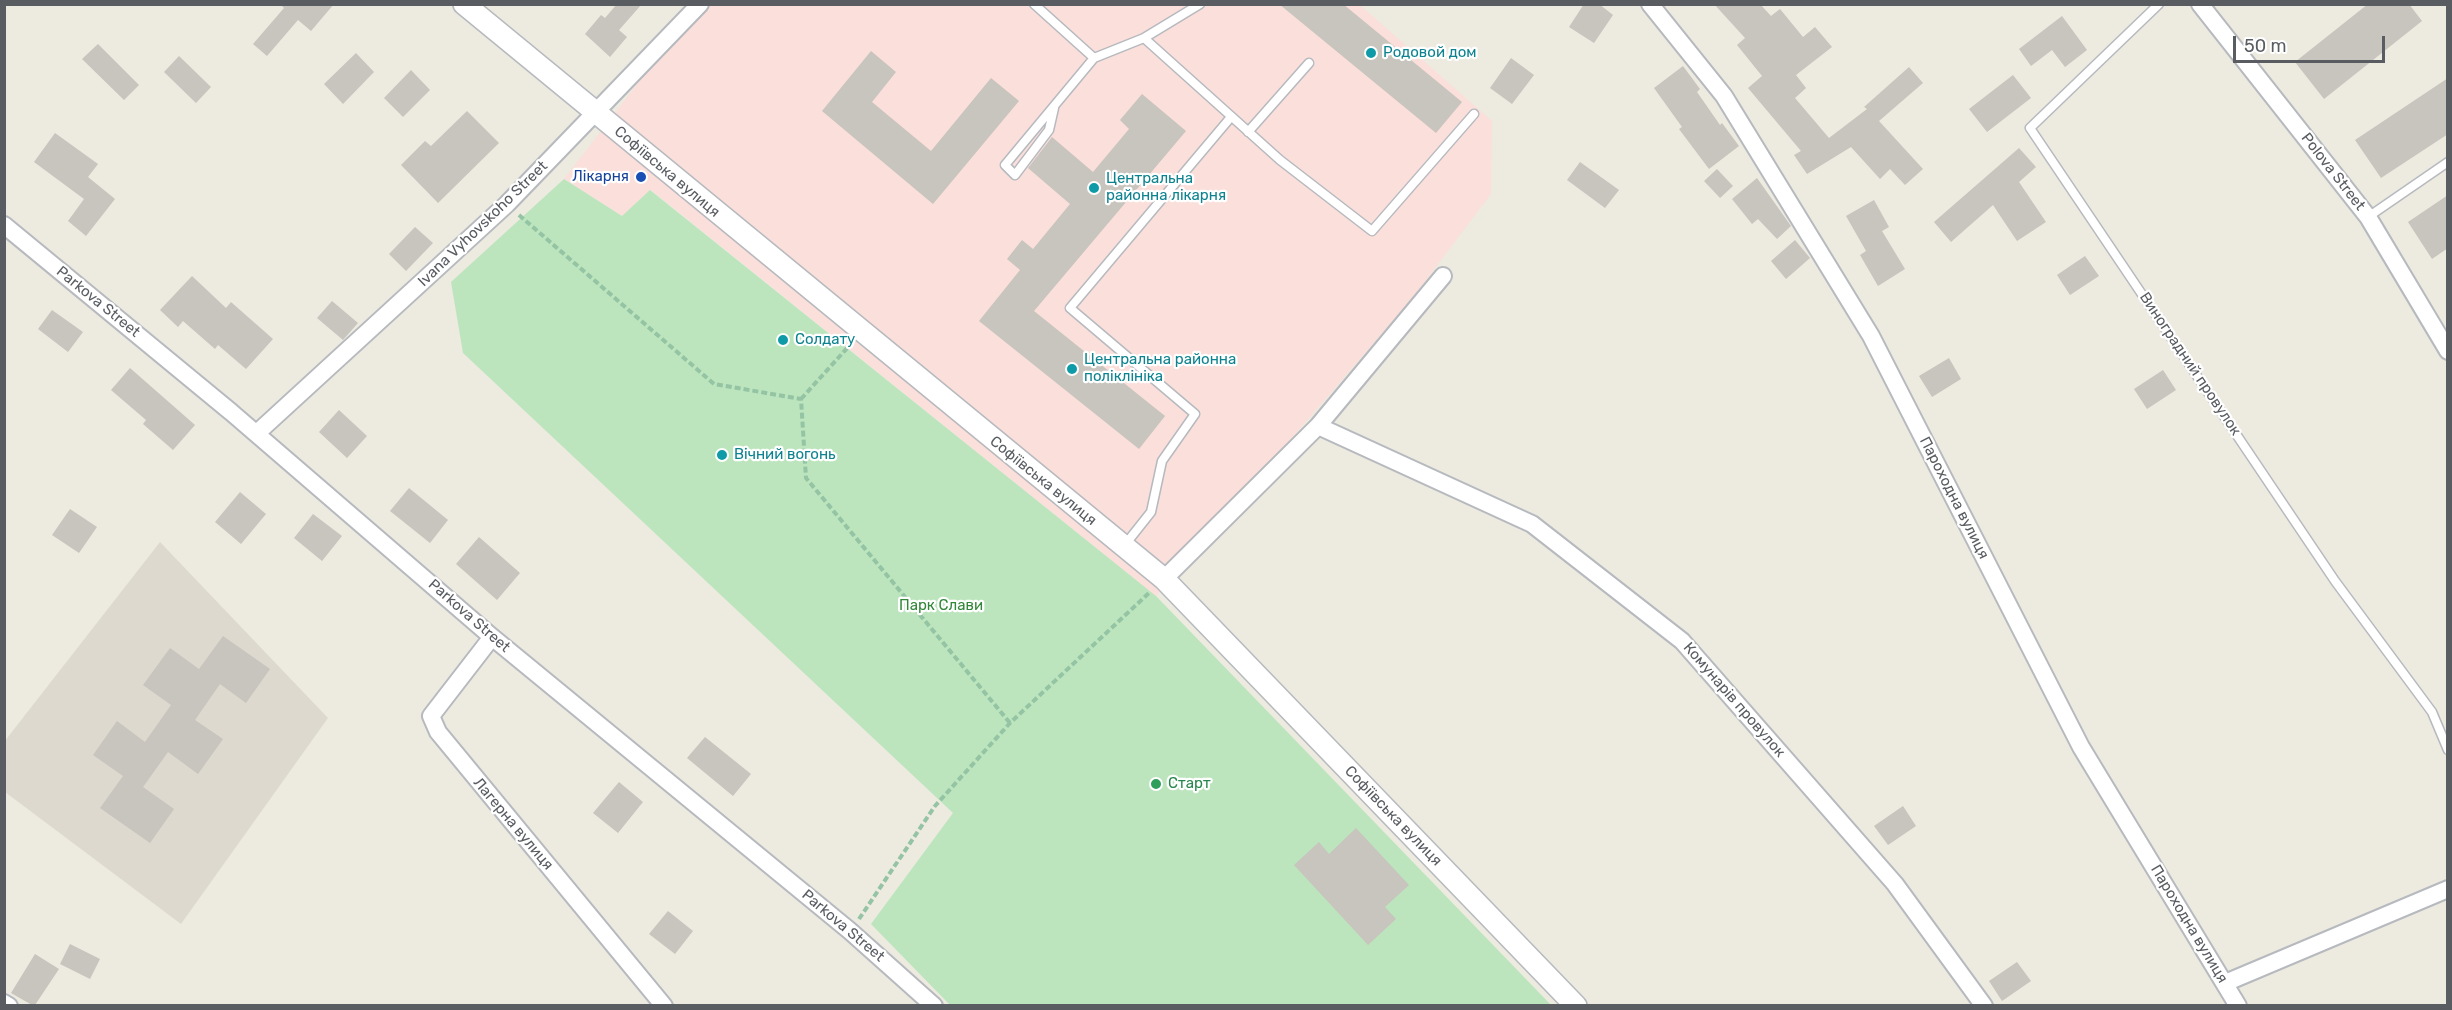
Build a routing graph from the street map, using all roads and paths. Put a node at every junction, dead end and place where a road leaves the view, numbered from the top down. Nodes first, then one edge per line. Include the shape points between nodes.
1 (464, 4) edge
2 (700, 4) edge
3 (1034, 4) edge
4 (1200, 4) edge
5 (1650, 4) edge
6 (2159, 4) edge
7 (2200, 4) edge
8 (1144, 38) junction
9 (1094, 58) junction
10 (1309, 63) dead end
11 (1054, 108) junction
12 (596, 114) junction
13 (1474, 114) dead end
14 (1231, 117) junction
15 (1248, 132) junction
16 (2448, 162) edge
17 (507, 204) junction
18 (2368, 217) junction
19 (4, 225) edge
20 (1443, 276) dead end
21 (862, 333) junction
22 (2448, 351) edge
23 (801, 399) junction
24 (1318, 426) junction
25 (257, 434) junction
26 (1123, 547) junction
27 (1164, 579) junction
28 (492, 637) junction
29 (1010, 723) junction
30 (2448, 750) edge
31 (2448, 889) edge
32 (850, 931) junction
33 (2225, 983) junction
34 (4, 1003) edge
35 (9, 1005) edge
36 (664, 1005) edge
37 (934, 1005) edge
38 (1576, 1005) edge
39 (1984, 1005) edge
40 (2238, 1005) edge

1 - 12 street, Софіївська вулиця
2 - 12 street, Ivana Vyhovskoho Street
3 - 9 lane
4 - 8 lane
5 - 33 street, Пароходна вулиця via 1724,96 1871,336 2081,747
6 - 30 lane, Виноградний провулок via 2030,128 2335,581 2432,712
7 - 18 street, Polova Street
8 - 9 lane
8 - 14 lane
9 - 11 lane
10 - 15 lane
11 - 11 lane via 1005,165 1015,175 1049,130
12 - 17 street, Ivana Vyhovskoho Street
12 - 21 street, Софіївська вулиця
13 - 15 lane via 1372,231
14 - 15 lane
14 - 26 lane via 1070,308 1195,414 1162,461 1151,512
16 - 18 lane
17 - 23 path via 714,384
17 - 25 street, Ivana Vyhovskoho Street
18 - 22 street, Polova Street
19 - 25 street, Parkova Street
20 - 24 street
21 - 23 path
21 - 26 street, Софіївська вулиця
23 - 29 path via 806,478
24 - 27 street
24 - 39 street, Комунарів провулок via 1532,524 1683,641 1895,884
25 - 28 street, Parkova Street
26 - 27 street, Софіївська вулиця
27 - 29 path
27 - 38 street, Софіївська вулиця
28 - 32 street, Parkova Street
28 - 36 street, Лагерна вулиця via 431,716 438,732
29 - 32 path via 935,806
31 - 33 street
32 - 37 street, Parkova Street
33 - 40 street, Пароходна вулиця
34 - 35 street

